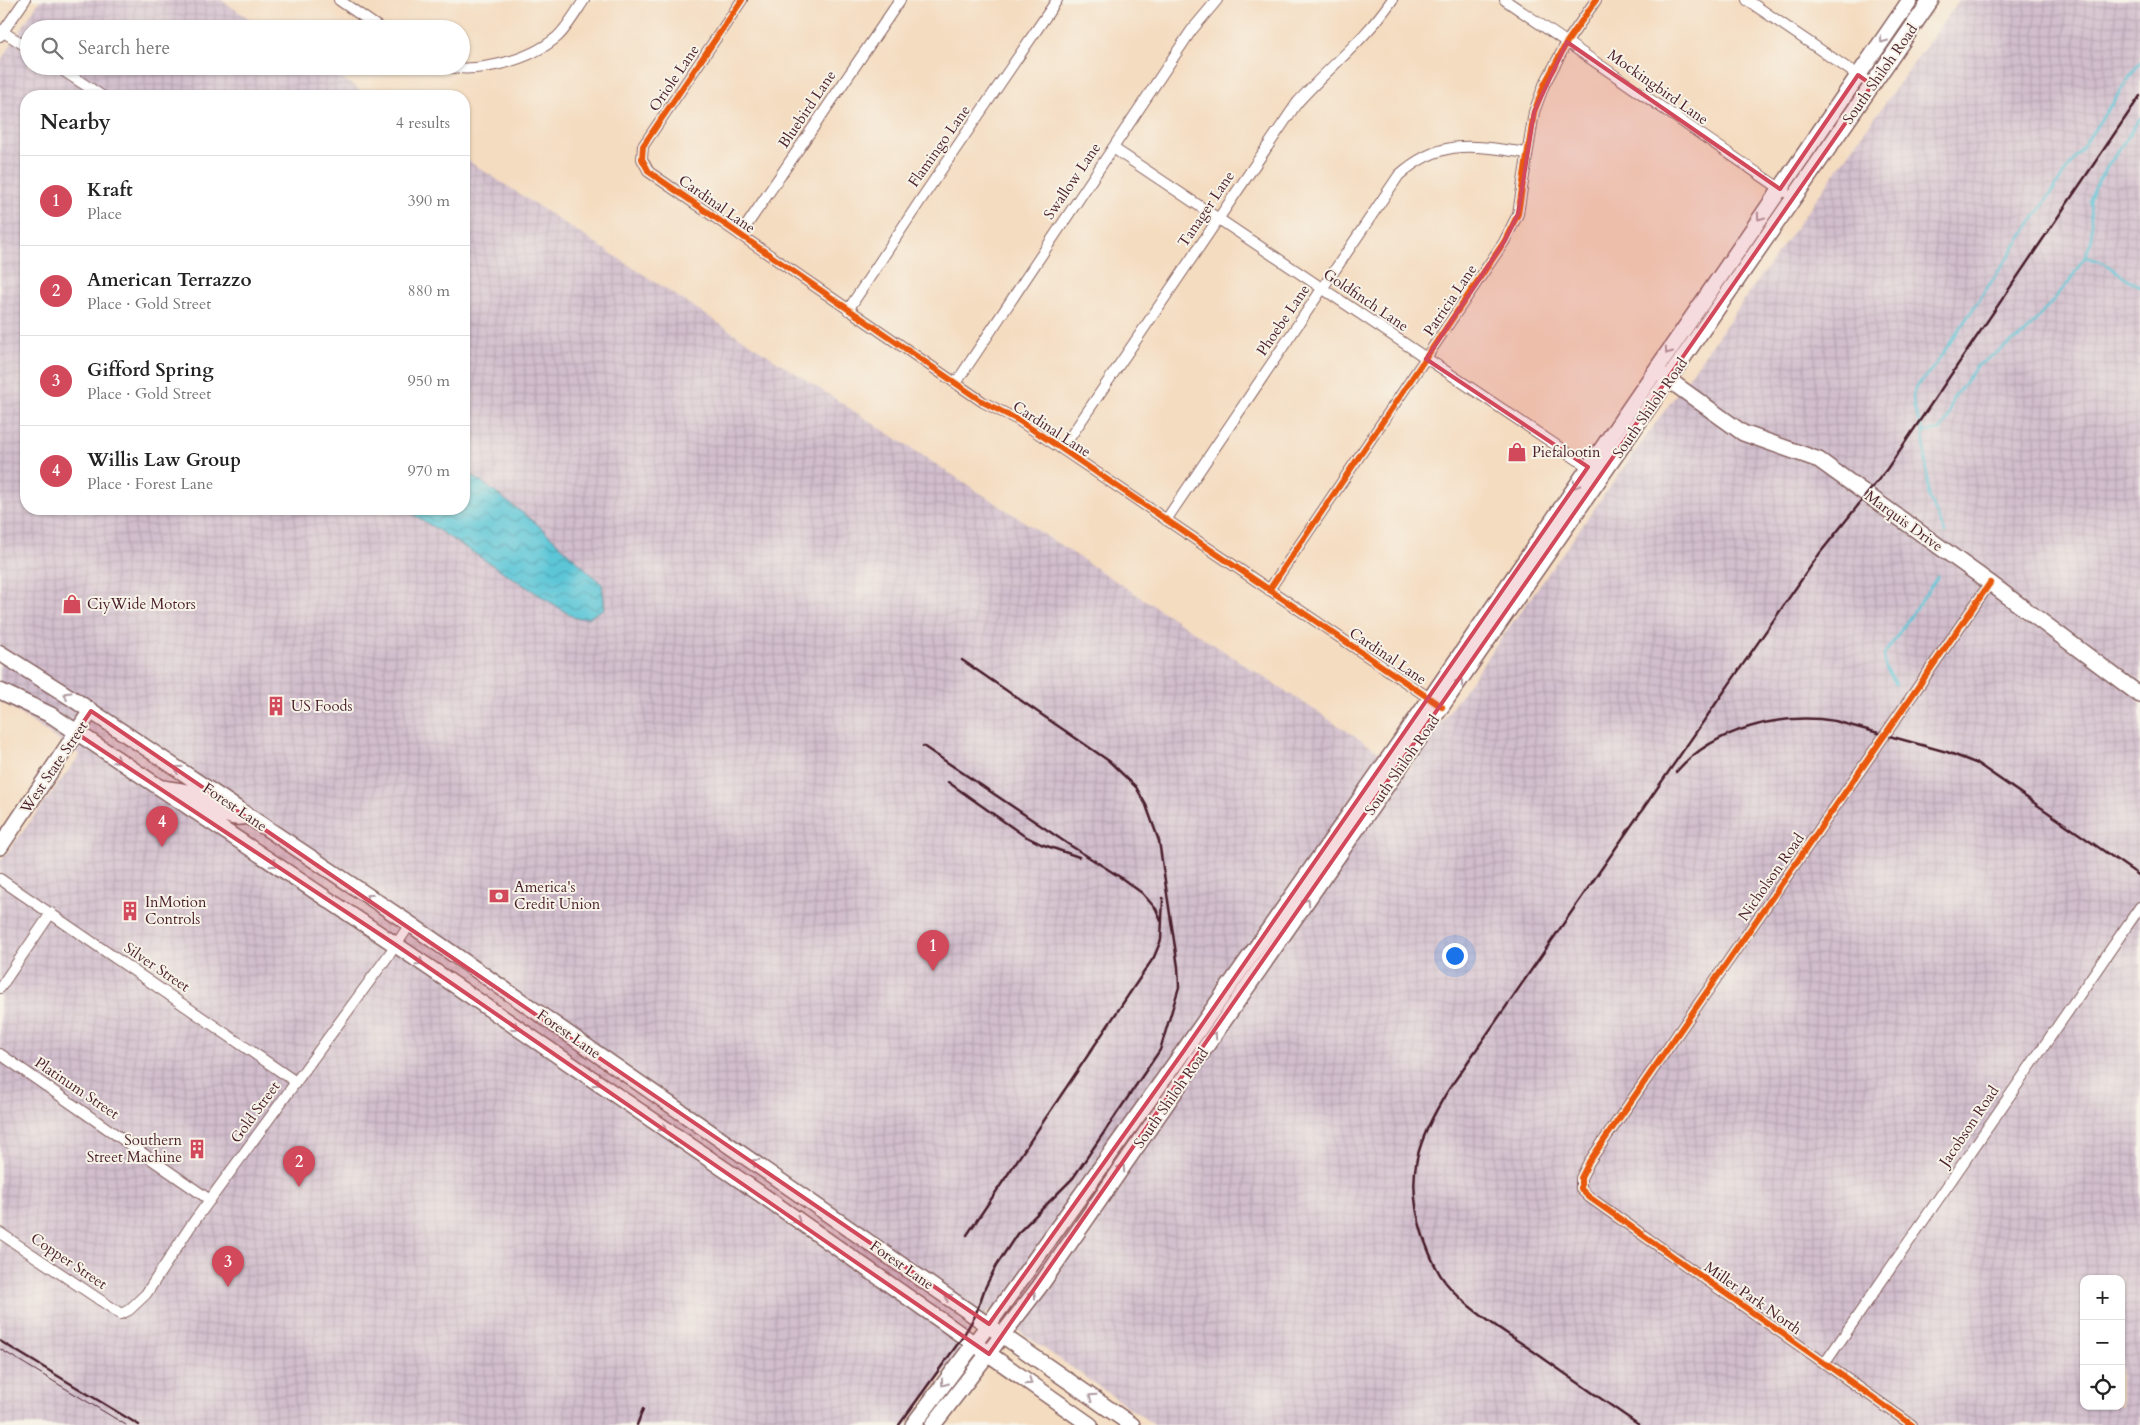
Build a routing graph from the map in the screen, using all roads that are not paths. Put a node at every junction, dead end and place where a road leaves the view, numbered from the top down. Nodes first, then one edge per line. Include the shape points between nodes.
1 (25, 0) edge
2 (338, 0) edge
3 (584, 0) edge
4 (742, 0) edge
5 (900, 0) edge
6 (1057, 0) edge
7 (1217, 0) edge
8 (1392, 0) edge
9 (1505, 0) edge
10 (1596, 0) edge
11 (1747, 0) edge
12 (1910, 0) edge
13 (1931, 0) edge
14 (368, 20) edge
15 (1, 32) edge
16 (1567, 42) junction
17 (20, 43) edge
18 (470, 69) edge
19 (70, 75) edge
20 (1858, 75) junction
21 (1872, 85) junction
22 (93, 90) edge
23 (1113, 148) junction
24 (1527, 153) junction
25 (649, 172) joint
26 (1780, 189) junction
27 (1794, 198) junction
28 (1219, 218) junction
29 (740, 235) junction
30 (1322, 289) junction
31 (848, 310) junction
32 (1426, 359) junction
33 (1655, 370) junction
34 (1669, 380) junction
35 (956, 383) junction
36 (1062, 449) junction
37 (1588, 467) junction
38 (1602, 476) junction
39 (1166, 520) junction
40 (1990, 583) junction
41 (1269, 590) junction
42 (0, 653) edge
43 (0, 691) edge
44 (2140, 695) edge
45 (1436, 703) junction
46 (92, 711) junction
47 (76, 733) junction
48 (158, 787) junction
49 (247, 815) junction
50 (0, 847) edge
51 (0, 879) edge
52 (2140, 907) edge
53 (51, 913) junction
54 (410, 924) junction
55 (396, 945) junction
56 (0, 988) edge
57 (0, 1054) edge
58 (296, 1082) junction
59 (1581, 1189) joint
60 (210, 1200) junction
61 (0, 1233) edge
62 (121, 1314) joint
63 (989, 1324) junction
64 (1004, 1334) junction
65 (973, 1344) junction
66 (989, 1354) junction
67 (1825, 1363) junction
68 (913, 1425) edge
69 (933, 1425) edge
70 (1090, 1425) edge
71 (1132, 1425) edge
72 (1912, 1425) edge

1 - 15 street
2 - 14 street
3 - 18 street via 557,37 536,50 499,65
4 - 25 street, Oriole Lane via 643,146 642,159
5 - 29 street, Bluebird Lane
6 - 31 street, Flamingo Lane
7 - 23 street, Swallow Lane via 1191,31
8 - 28 street, Tanager Lane via 1363,39 1297,103
9 - 16 street, Mockingbird Lane
10 - 16 street, Patricia Lane
11 - 20 street
12 -> 20 main road, South Shiloh Road
13 - 21 main road, South Shiloh Road
15 - 17 street
16 - 24 street, Patricia Lane via 1538,102
16 - 26 street, Mockingbird Lane
19 - 22 street
20 - 21 street
20 - 26 main road, South Shiloh Road
21 - 27 main road, South Shiloh Road
23 - 28 street, Goldfinch Lane
23 - 35 street, Swallow Lane
24 - 30 street, Phoebe Lane via 1447,147 1413,162 1399,175
24 - 32 street, Patricia Lane via 1518,214 1504,242
25 - 29 street, Cardinal Lane
26 - 27 street, Mockingbird Lane
26 -> 33 main road, South Shiloh Road
27 - 34 main road, South Shiloh Road
28 - 30 street, Goldfinch Lane
28 - 36 street, Tanager Lane
29 - 31 street, Cardinal Lane
30 - 32 street, Goldfinch Lane
30 - 39 street, Phoebe Lane
31 - 35 street, Cardinal Lane
32 - 37 street, Goldfinch Lane
32 - 41 street, Patricia Lane
33 - 34 main road, Marquis Drive
33 - 37 main road, South Shiloh Road
34 - 38 main road, South Shiloh Road
34 - 40 main road, Marquis Drive via 1743,433 1819,460
35 - 36 street, Cardinal Lane
36 - 39 street, Cardinal Lane
37 - 38 street, Goldfinch Lane
37 -> 45 main road, South Shiloh Road
45 -> 38 main road, South Shiloh Road
39 - 41 street, Cardinal Lane
40 - 44 main road, Marquis Drive
40 - 59 street, Nicholson Road via 1589,1162 1581,1178
41 - 45 street, Cardinal Lane
46 -> 42 main road, Forest Lane
43 - 47 main road, Forest Lane via 51,716
45 - 63 main road, South Shiloh Road
64 -> 45 main road, South Shiloh Road via 1051,1270
46 - 47 main road, West State Street
49 -> 46 main road, Forest Lane
47 -> 48 main road, Forest Lane
47 - 50 main road, West State Street
48 - 49 main road via 191,793 233,817
48 -> 55 main road, Forest Lane
54 -> 49 main road, Forest Lane
51 - 53 street, Silver Street
52 - 67 street, Jacobson Road
53 - 56 street
53 - 58 street, Silver Street
54 - 55 street, Gold Street
63 -> 54 main road, Forest Lane
55 - 58 street, Gold Street
55 -> 65 main road, Forest Lane
57 - 60 street, Platinum Street
58 - 60 street, Gold Street
59 - 67 street, Miller Park North via 1672,1257
60 - 62 street, Gold Street via 146,1294
61 - 62 street, Copper Street
63 - 64 main road, Forest Lane
63 - 65 main road, South Shiloh Road
64 - 66 main road, South Shiloh Road
71 -> 64 main road, Forest Lane
65 - 66 main road, Forest Lane
65 -> 68 main road, South Shiloh Road
66 - 69 main road, South Shiloh Road
66 -> 70 main road, Forest Lane
67 - 72 street, Miller Park North

